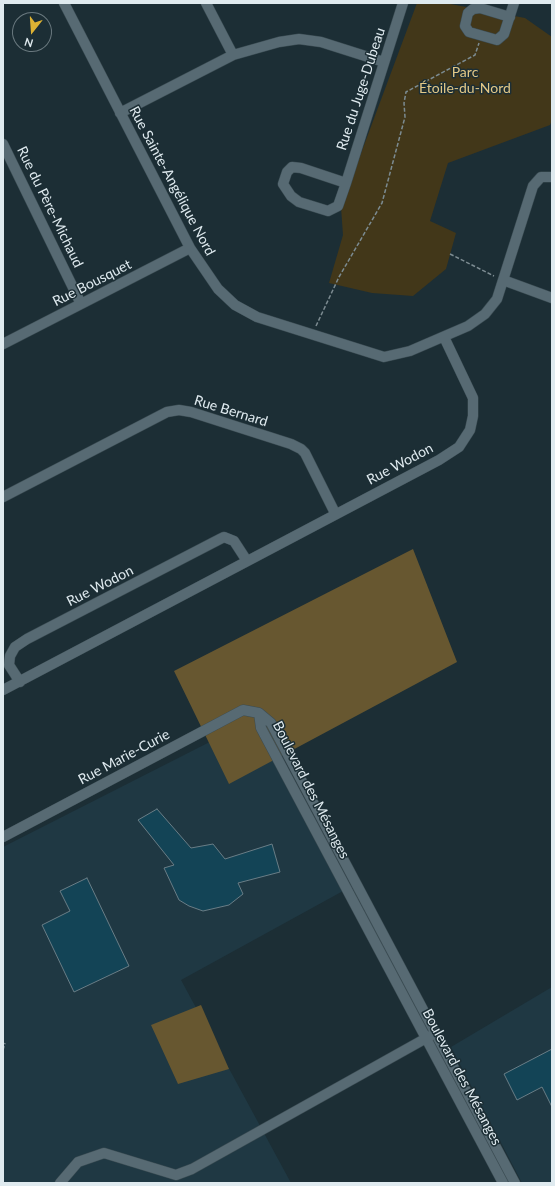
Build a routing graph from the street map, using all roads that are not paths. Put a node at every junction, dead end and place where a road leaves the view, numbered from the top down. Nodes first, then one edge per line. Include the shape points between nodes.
1 (64, 3) edge
2 (206, 3) edge
3 (403, 3) edge
4 (514, 3) edge
5 (510, 17) junction
6 (233, 55) junction
7 (384, 62) junction
8 (120, 114) junction
9 (3, 144) edge
10 (552, 177) edge
11 (346, 183) junction
12 (190, 248) junction
13 (503, 280) junction
14 (552, 298) edge
15 (81, 304) junction
16 (444, 337) junction
17 (4, 342) edge
18 (3, 498) edge
19 (336, 513) junction
20 (247, 561) junction
21 (20, 682) junction
22 (3, 690) edge
23 (259, 713) junction
24 (3, 837) edge
25 (436, 1033) junction
26 (425, 1039) junction
27 (60, 1183) edge
28 (503, 1183) edge
29 (515, 1183) edge

1 - 8 street, Rue Sainte-Angélique Nord
2 - 6 street
3 - 7 street, Rue du Juge-Dubeau
4 - 5 street
5 - 5 street via 504,34 498,40 469,32 465,26 468,13 473,9 480,8
6 - 7 street via 299,39 322,42
6 - 8 street
7 - 11 street, Rue du Juge-Dubeau
8 - 12 street, Rue Sainte-Angélique Nord
9 - 15 street, Rue du Père-Michaud
10 - 13 street, Rue Sainte-Angélique Nord via 541,177 533,186
11 - 11 street, Rue du Juge-Dubeau via 292,167 287,172 283,184 291,196 300,202 328,211 338,206
12 - 15 street, Rue Bousquet
12 - 16 street, Rue Sainte-Angélique Nord via 218,289 235,305 257,317 389,357 410,352
13 - 14 street
13 - 16 street, Rue Sainte-Angélique Nord via 497,299 485,314 468,326
15 - 17 street, Rue Bousquet
16 - 19 street, Rue Wodon via 473,398 474,416 470,430 459,447 447,455
18 - 19 street, Rue Bernard via 168,412 179,410 301,449 306,453
19 - 20 street, Rue Wodon
20 - 21 street, Rue Wodon
20 - 21 street, Rue Wodon via 234,541 220,538 27,639 15,647 10,656 9,665
21 - 22 street, Rue Wodon
23 - 24 street, Rue Marie-Curie via 243,710
23 - 25 street, Boulevard des Mésanges via 271,723
23 - 26 street, Boulevard des Mésanges via 261,728
25 - 26 street
25 - 29 street, Boulevard des Mésanges
26 - 27 street via 192,1169 176,1175 104,1153 78,1162
26 - 28 street, Boulevard des Mésanges

